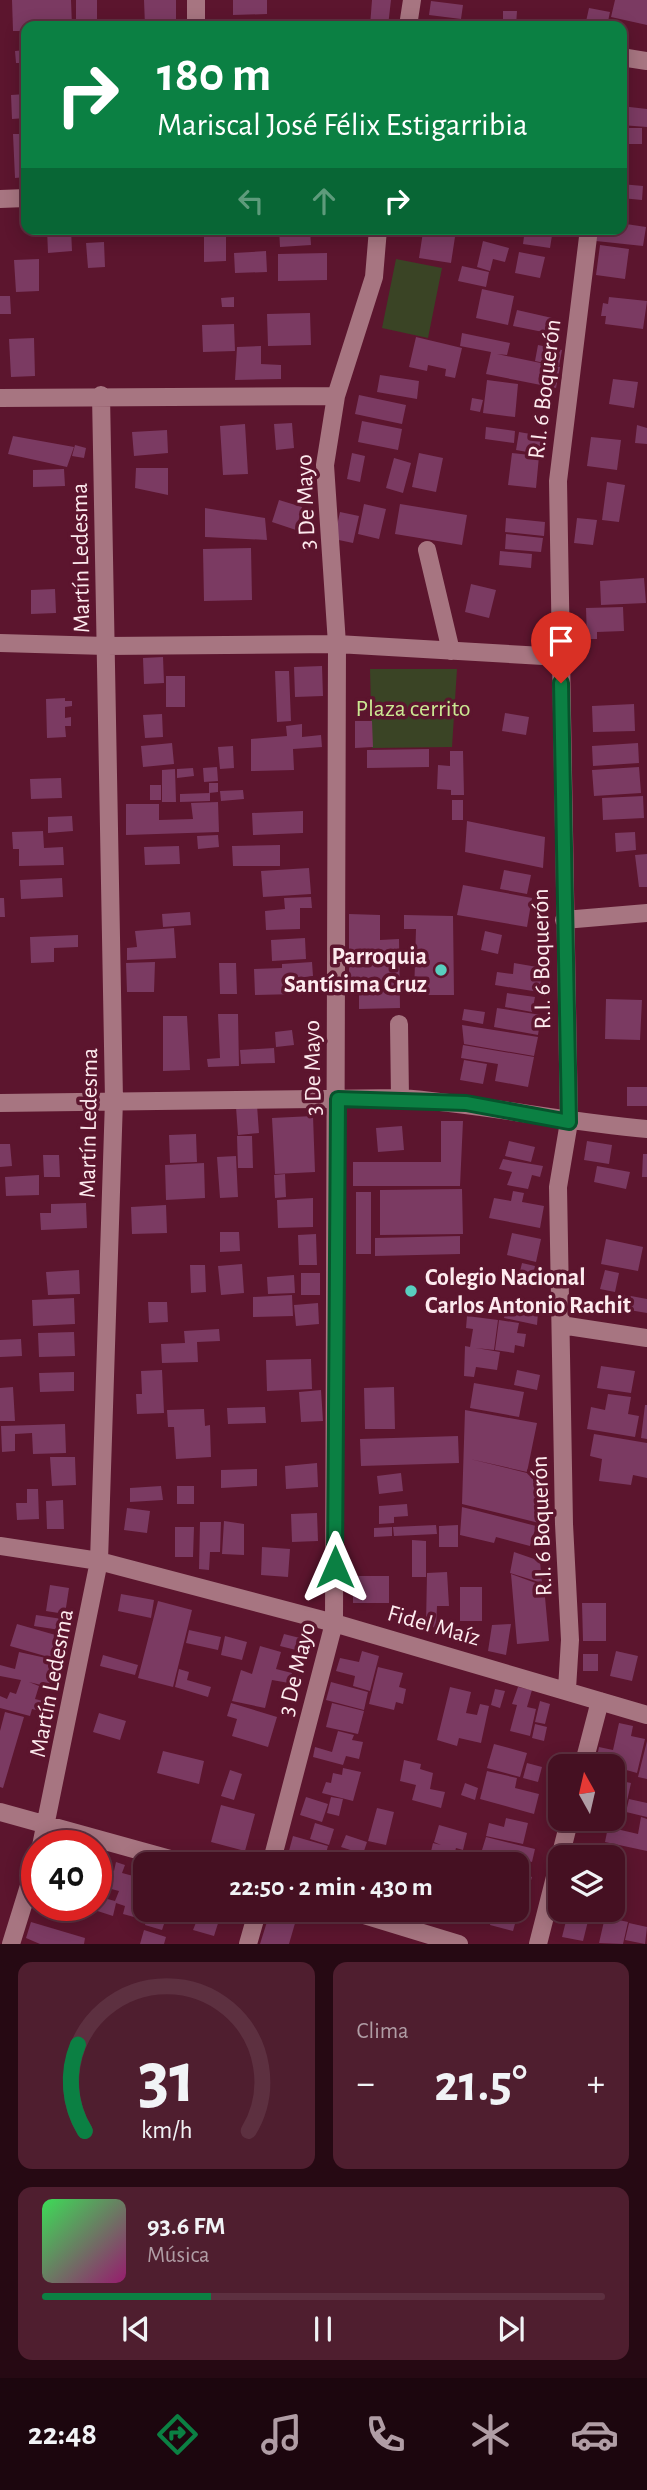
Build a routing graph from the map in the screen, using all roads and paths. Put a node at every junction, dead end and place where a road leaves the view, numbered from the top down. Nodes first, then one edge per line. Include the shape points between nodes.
1 (196, 0) edge
2 (412, 0) edge
3 (196, 21) edge
4 (409, 21) edge
5 (627, 58) edge
6 (647, 61) edge
7 (21, 198) edge
8 (0, 199) edge
9 (378, 235) edge
10 (588, 235) edge
11 (101, 395) junction
12 (336, 396) junction
13 (0, 398) edge
14 (427, 550) dead end
15 (0, 643) edge
16 (337, 644) junction
17 (106, 646) junction
18 (451, 651) junction
19 (561, 657) junction
20 (647, 913) edge
21 (564, 920) junction
22 (399, 1024) dead end
23 (400, 1098) junction
24 (338, 1099) junction
25 (114, 1100) junction
26 (0, 1102) edge
27 (569, 1122) junction
28 (647, 1129) edge
29 (561, 1325) junction
30 (647, 1338) edge
31 (0, 1546) edge
32 (99, 1561) junction
33 (334, 1623) junction
34 (567, 1689) junction
35 (600, 1701) junction
36 (647, 1715) edge
37 (586, 1754) edge
38 (0, 1812) edge
39 (47, 1825) junction
40 (46, 1830) edge
41 (567, 1831) edge
42 (145, 1852) edge
43 (274, 1852) edge
44 (21, 1912) edge
45 (254, 1922) edge
46 (387, 1922) edge
47 (11, 1944) edge
48 (248, 1944) edge
49 (459, 1944) edge
50 (538, 1944) edge

1 - 3 street
2 - 4 street
5 - 6 street
7 - 8 street
9 - 12 street, 3 De Mayo via 374,277
10 - 19 street, R.I. 6 Boquerón via 558,481
11 - 12 street
11 - 13 street
11 - 17 street, Martín Ledesma
12 - 16 street, 3 De Mayo via 325,465
14 - 18 street
15 - 17 street
16 - 17 street
16 - 18 street
16 - 24 street, 3 De Mayo via 334,885
17 - 25 street, Martín Ledesma
18 - 19 street
19 - 21 street, R.I. 6 Boquerón
20 - 21 street
21 - 27 street, R.I. 6 Boquerón
22 - 23 street
23 - 24 street
23 - 27 street via 466,1103
24 - 25 street
24 - 33 street, 3 De Mayo
25 - 26 street
25 - 32 street, Martín Ledesma
27 - 28 street
27 - 29 street, R.I. 6 Boquerón via 558,1187
29 - 30 street
29 - 34 street, R.I. 6 Boquerón via 570,1640
31 - 32 street, Fidel Maíz
32 - 33 street, Fidel Maíz
32 - 39 street, Martín Ledesma
33 - 34 street, Fidel Maíz
33 - 43 street, 3 De Mayo
34 - 35 street, Fidel Maíz
35 - 36 street, Fidel Maíz
35 - 37 street
38 - 39 street
39 - 40 street, Martín Ledesma
39 - 42 street
41 - 50 street
44 - 47 street
45 - 48 street
46 - 49 street

